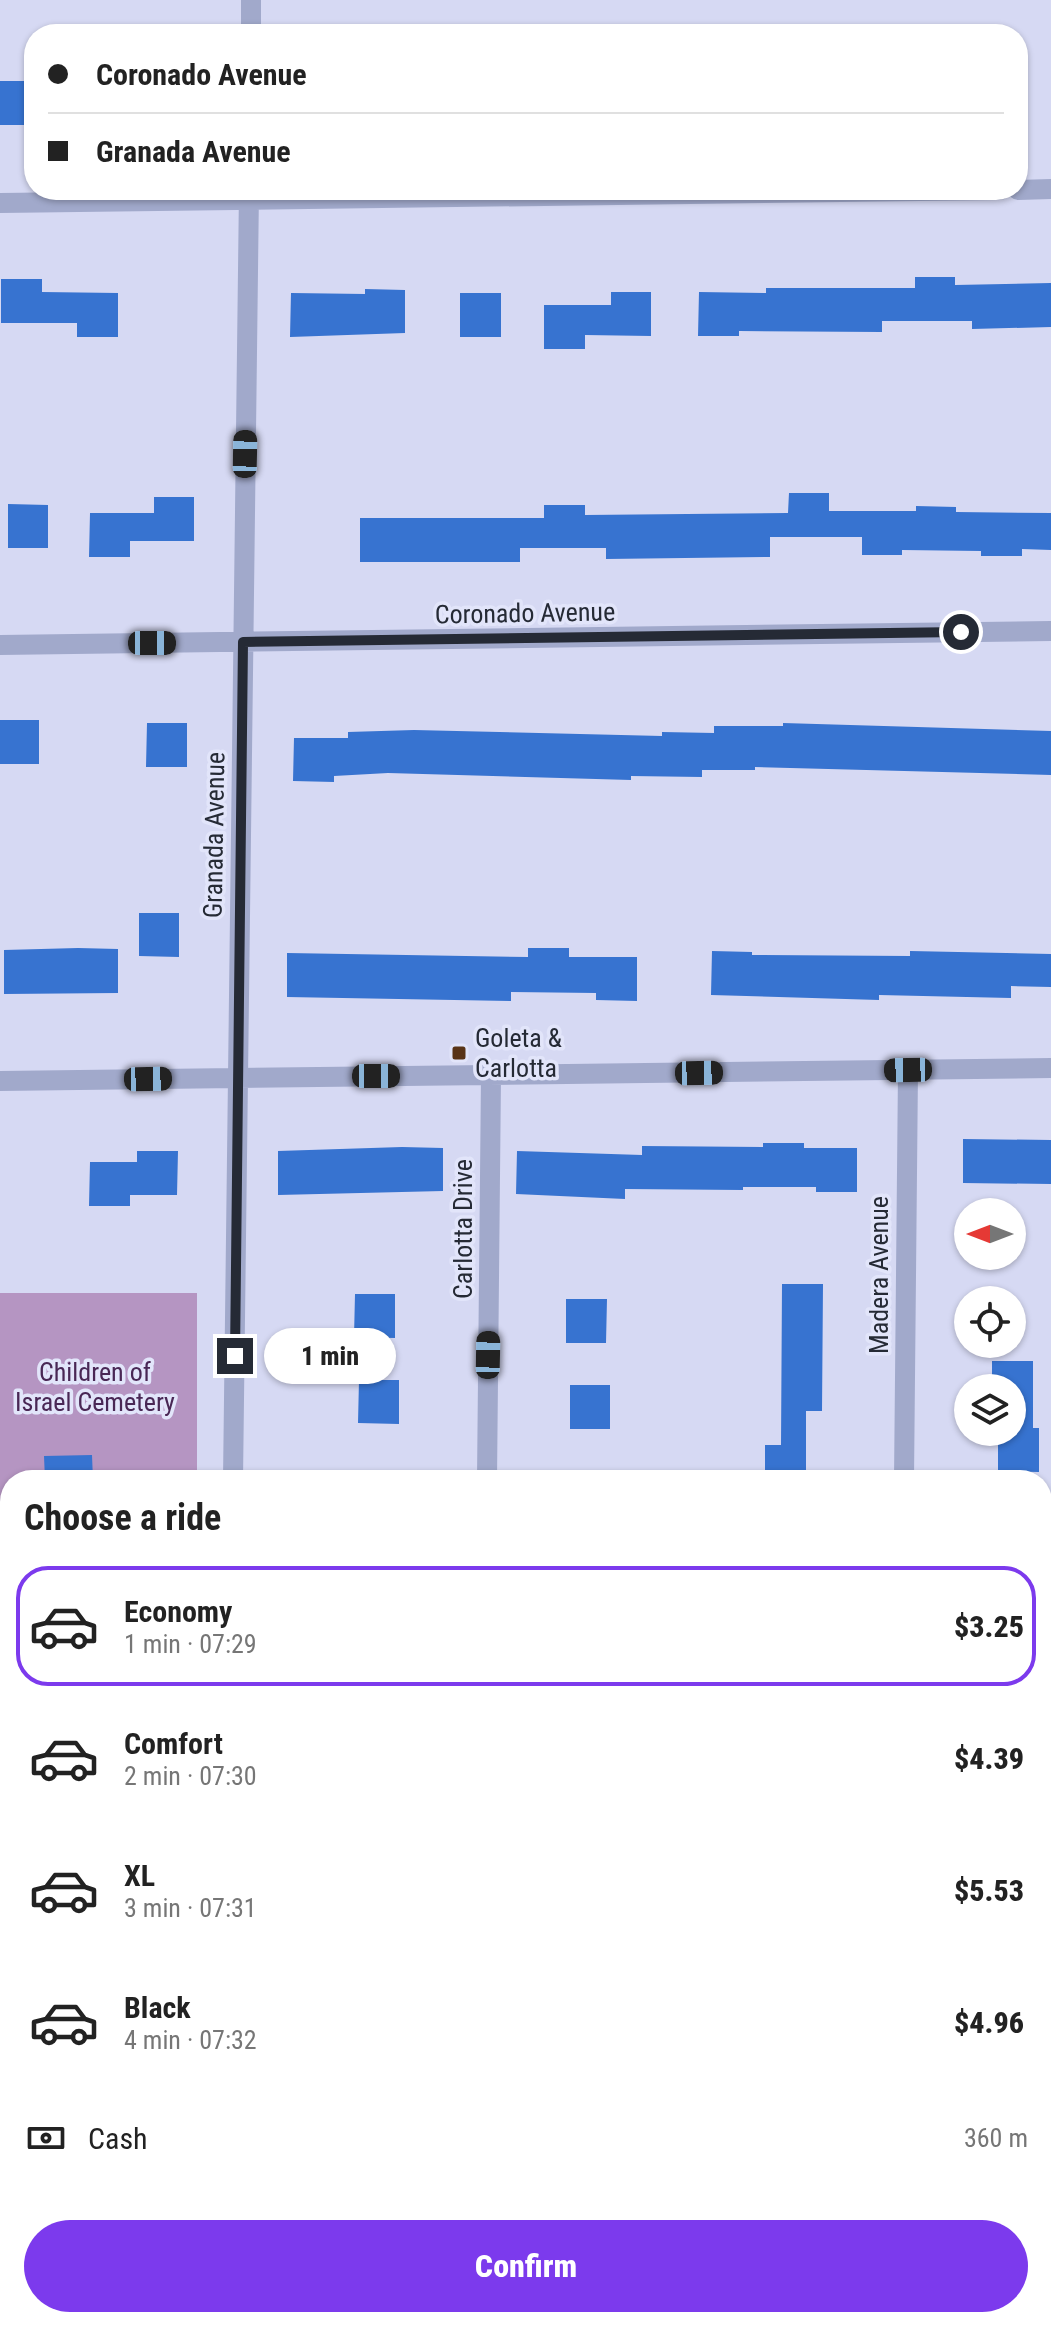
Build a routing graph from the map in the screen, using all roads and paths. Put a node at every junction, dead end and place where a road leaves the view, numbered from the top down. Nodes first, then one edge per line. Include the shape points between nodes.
1 (251, 0) edge
2 (251, 24) edge
3 (1051, 189) edge
4 (1028, 190) edge
5 (93, 200) edge
6 (249, 200) edge
7 (0, 203) edge
8 (1051, 631) edge
9 (243, 642) junction
10 (0, 645) edge
11 (1051, 1068) edge
12 (908, 1070) junction
13 (491, 1075) junction
14 (237, 1078) junction
15 (0, 1081) edge
16 (233, 1470) edge
17 (487, 1470) edge
18 (904, 1470) edge

1 - 2 street
3 - 4 street
5 - 7 street
6 - 9 street, Granada Avenue
8 - 9 street, Coronado Avenue
9 - 10 street, Coronado Avenue
9 - 14 street, Granada Avenue
11 - 12 street
12 - 13 street
12 - 18 street, Madera Avenue
13 - 14 street
13 - 17 street, Carlotta Drive
14 - 15 street
14 - 16 street, Granada Avenue

